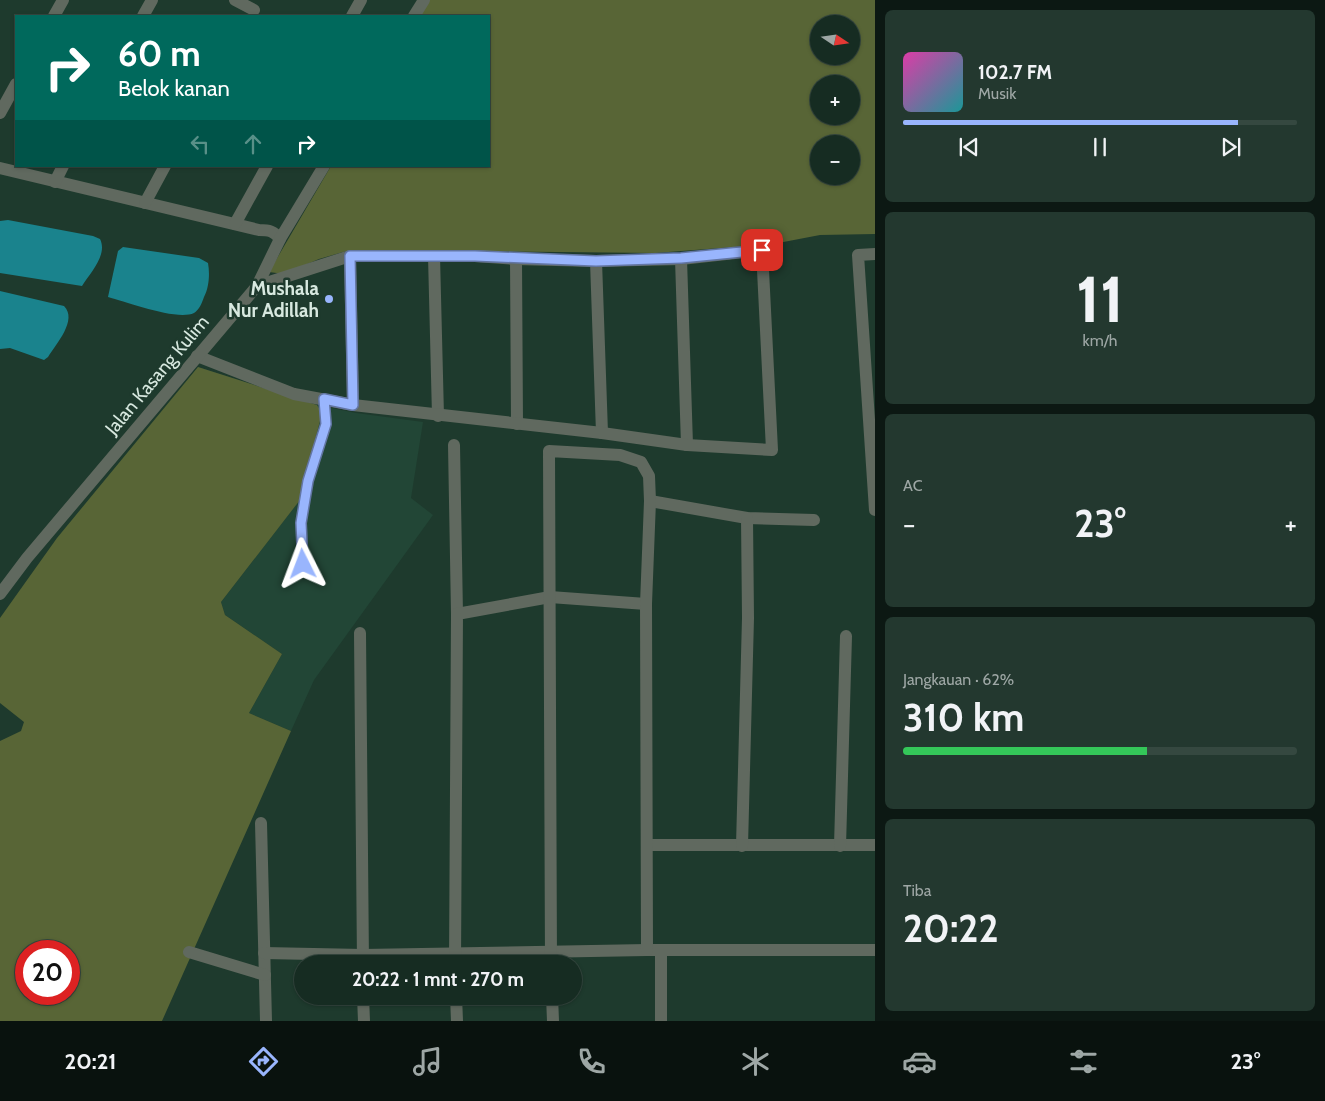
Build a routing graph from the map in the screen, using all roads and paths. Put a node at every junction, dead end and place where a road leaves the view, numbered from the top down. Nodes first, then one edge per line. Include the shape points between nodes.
1 (63, 0) edge
2 (152, 0) edge
3 (235, 0) edge
4 (361, 0) edge
5 (424, 0) edge
6 (255, 9) edge
7 (55, 15) edge
8 (144, 15) edge
9 (353, 15) edge
10 (415, 15) edge
11 (15, 86) edge
12 (0, 113) edge
13 (62, 167) edge
14 (165, 167) edge
15 (266, 167) edge
16 (323, 167) edge
17 (0, 168) edge
18 (55, 182) junction
19 (145, 202) junction
20 (235, 224) junction
21 (280, 239) junction
22 (875, 254) edge
23 (350, 256) junction
24 (434, 256) junction
25 (681, 258) junction
26 (516, 259) junction
27 (596, 261) junction
28 (257, 286) junction
29 (198, 356) junction
30 (324, 399) junction
31 (353, 405) junction
32 (438, 416) junction
33 (517, 424) junction
34 (602, 433) junction
35 (454, 445) dead end
36 (687, 445) junction
37 (650, 501) junction
38 (875, 510) edge
39 (747, 518) junction
40 (814, 520) dead end
41 (303, 564) dead end
42 (0, 594) edge
43 (550, 597) junction
44 (646, 604) junction
45 (457, 614) junction
46 (360, 633) dead end
47 (846, 636) dead end
48 (261, 823) dead end
49 (647, 845) junction
50 (875, 845) edge
51 (742, 846) junction
52 (840, 846) junction
53 (647, 950) junction
54 (661, 950) junction
55 (875, 950) edge
56 (189, 952) dead end
57 (264, 953) junction
58 (297, 955) edge
59 (363, 955) edge
60 (455, 955) edge
61 (551, 955) edge
62 (578, 955) edge
63 (265, 975) junction
64 (363, 1005) edge
65 (456, 1005) edge
66 (552, 1005) edge
67 (266, 1021) edge
68 (364, 1021) edge
69 (457, 1021) edge
70 (552, 1021) edge
71 (661, 1021) edge

1 - 7 street
2 - 8 street
3 - 6 street
4 - 9 street
5 - 10 street
11 - 12 street
13 - 18 street
14 - 19 street
15 - 20 street
16 - 21 street, Jalan Kasang Kulim
17 - 18 street
18 - 19 street
19 - 20 street
20 - 21 street via 270,230
21 - 28 street, Jalan Kasang Kulim
22 - 38 street via 858,255
23 - 24 street
23 - 28 street
23 - 31 street
24 - 26 street
24 - 32 street
25 - 27 street
25 - 36 street
25 - 36 street via 762,250 772,450
26 - 27 street
26 - 33 street
27 - 34 street
28 - 29 street, Jalan Kasang Kulim
29 - 30 street via 294,394
29 - 42 street, Jalan Kasang Kulim via 26,558
30 - 31 street
30 - 41 lane via 326,424 308,481 301,523
31 - 32 street
32 - 33 street
33 - 34 street
34 - 36 street
35 - 45 street
37 - 39 street
37 - 43 street via 649,476 641,462 620,455 549,451
37 - 44 street
39 - 40 street
39 - 51 street via 748,618
43 - 44 street
43 - 45 street
43 - 61 street
44 - 49 street
45 - 60 street
46 - 59 street
47 - 52 street
48 - 57 street
49 - 51 street
49 - 53 street
50 - 52 street
51 - 52 street
53 - 54 street
53 - 62 street
54 - 55 street
54 - 71 street
56 - 63 street
57 - 58 street
57 - 63 street
63 - 67 street
64 - 68 street
65 - 69 street
66 - 70 street

